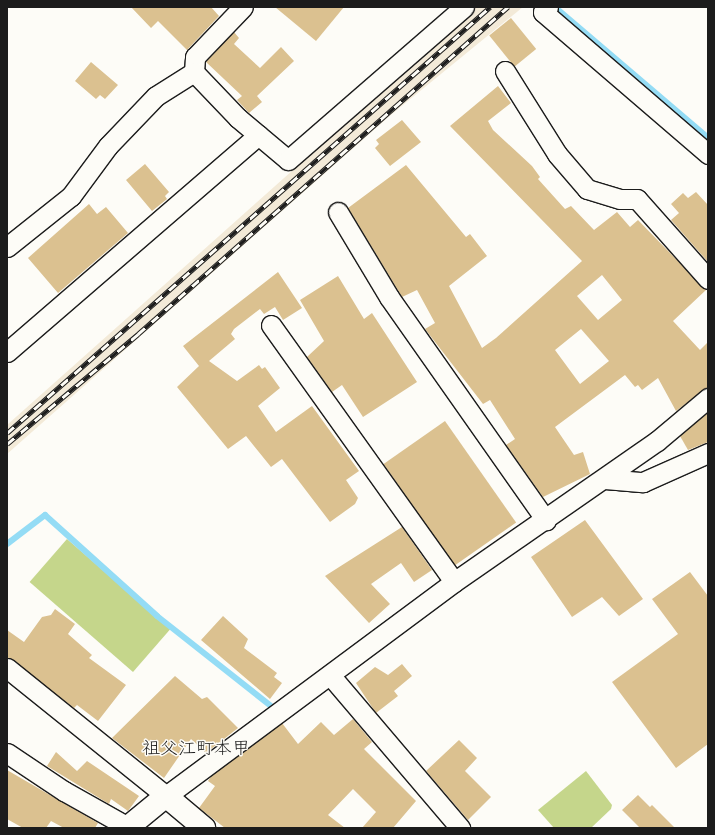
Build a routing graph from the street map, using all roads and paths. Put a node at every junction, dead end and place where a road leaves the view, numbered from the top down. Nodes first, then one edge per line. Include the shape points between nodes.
1 (243, 7) edge
2 (464, 7) edge
3 (548, 7) edge
4 (505, 71) dead end
5 (194, 72) junction
6 (258, 135) junction
7 (708, 154) edge
8 (338, 212) dead end
9 (7, 247) edge
10 (708, 279) edge
11 (271, 325) dead end
12 (9, 346) edge
13 (708, 398) edge
14 (708, 453) edge
15 (605, 479) junction
16 (546, 520) junction
17 (454, 582) junction
18 (7, 668) edge
19 (330, 675) junction
20 (7, 753) edge
21 (166, 796) junction
22 (128, 828) edge
23 (204, 828) edge
24 (460, 828) edge

1 - 5 street via 196,57
2 - 6 street via 288,160
3 - 7 street via 543,12
4 - 10 street via 557,154 587,189 620,199 637,199
5 - 6 street
5 - 9 street via 156,96 108,146 71,196
6 - 12 street
8 - 16 street via 389,296
11 - 17 street
13 - 15 street
14 - 15 street via 643,482
15 - 16 street
16 - 17 street
17 - 19 street
18 - 21 street
19 - 21 street
19 - 24 street
20 - 22 street via 64,791
21 - 22 main road
21 - 23 main road

